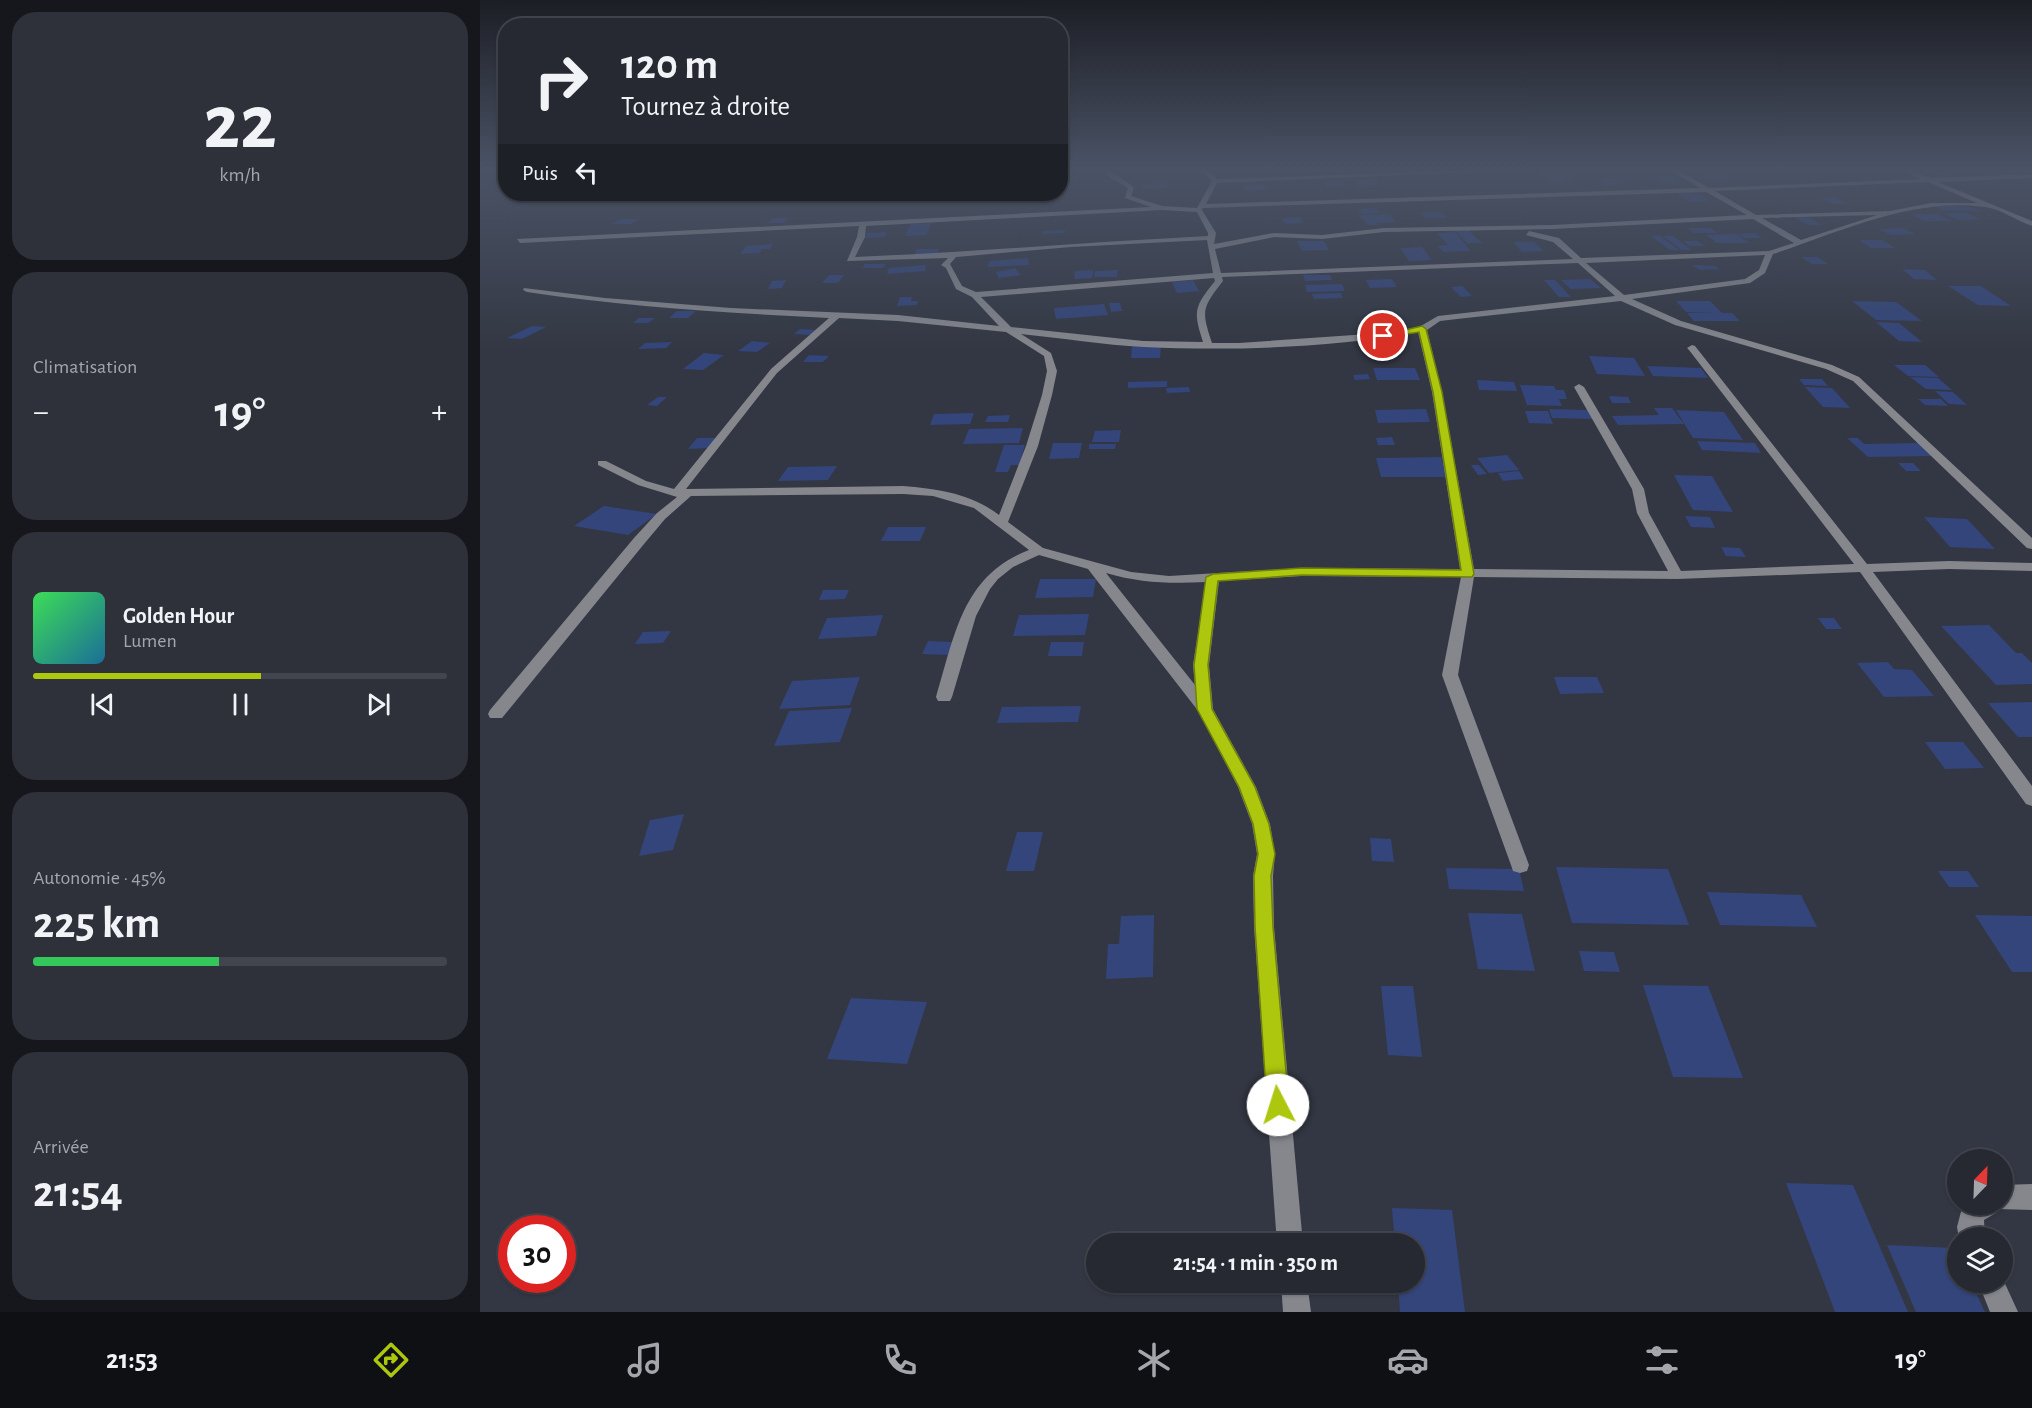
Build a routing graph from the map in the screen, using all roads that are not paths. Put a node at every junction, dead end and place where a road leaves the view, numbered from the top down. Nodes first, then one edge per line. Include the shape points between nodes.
1 (758, 229) edge
2 (862, 229) edge
3 (1210, 229) edge
4 (1477, 229) edge
5 (1505, 229) edge
6 (1776, 229) edge
7 (1841, 229) edge
8 (520, 241) dead end
9 (1212, 242) junction
10 (1800, 243) junction
11 (1770, 253) junction
12 (954, 255) junction
13 (1577, 261) junction
14 (1220, 275) junction
15 (527, 290) dead end
16 (975, 295) junction
17 (1622, 298) junction
18 (837, 315) junction
19 (1006, 328) junction
20 (1422, 329) junction
21 (1208, 345) junction
22 (1692, 348) dead end
23 (1579, 387) dead end
24 (602, 463) dead end
25 (682, 494) junction
26 (1002, 522) junction
27 (2032, 544) edge
28 (1038, 551) junction
29 (1094, 567) junction
30 (2032, 567) edge
31 (1864, 569) junction
32 (1468, 574) junction
33 (1677, 575) junction
34 (1213, 577) junction
35 (944, 697) dead end
36 (1205, 709) junction
37 (496, 714) dead end
38 (2032, 799) edge
39 (1520, 865) dead end
40 (2032, 1197) edge
41 (2013, 1198) edge
42 (1289, 1233) edge
43 (1295, 1293) edge
44 (1996, 1293) edge
45 (1297, 1312) edge
46 (2004, 1312) edge

1 - 8 street
2 - 12 street via 850,259
3 - 9 street
4 - 9 street via 1384,230 1322,237 1274,235
5 - 13 street via 1556,240
6 - 10 street
7 - 10 street
9 - 12 street via 1071,245
9 - 14 street
10 - 11 street
11 - 13 street
11 - 17 street via 1762,271 1747,280
12 - 16 street via 945,265 959,287
13 - 14 street
13 - 17 street
14 - 16 street
14 - 21 street via 1199,316
15 - 18 street via 654,305
16 - 19 street
17 - 20 street via 1457,316 1438,319
17 - 27 street via 1678,323 1829,367 1856,379
18 - 19 street
18 - 25 street via 774,371
19 - 21 street via 1113,342
19 - 26 street via 1048,355 1052,371 1032,446
20 - 21 street via 1352,338
20 - 32 street via 1437,392
22 - 31 street
23 - 33 street via 1638,489 1643,513
24 - 25 street via 642,483
25 - 26 street via 933,492 978,505
25 - 37 street
26 - 28 street
28 - 29 street
28 - 35 street via 1012,561 992,577 962,636
29 - 34 street via 1169,580
29 - 36 street
30 - 31 street
31 - 33 street
31 - 38 street
32 - 33 street
32 - 34 street via 1302,572
32 - 39 street via 1450,675
34 - 36 street via 1201,665
36 - 42 street via 1247,787 1261,824 1266,854 1264,927
40 - 41 street
43 - 45 street
44 - 46 street

